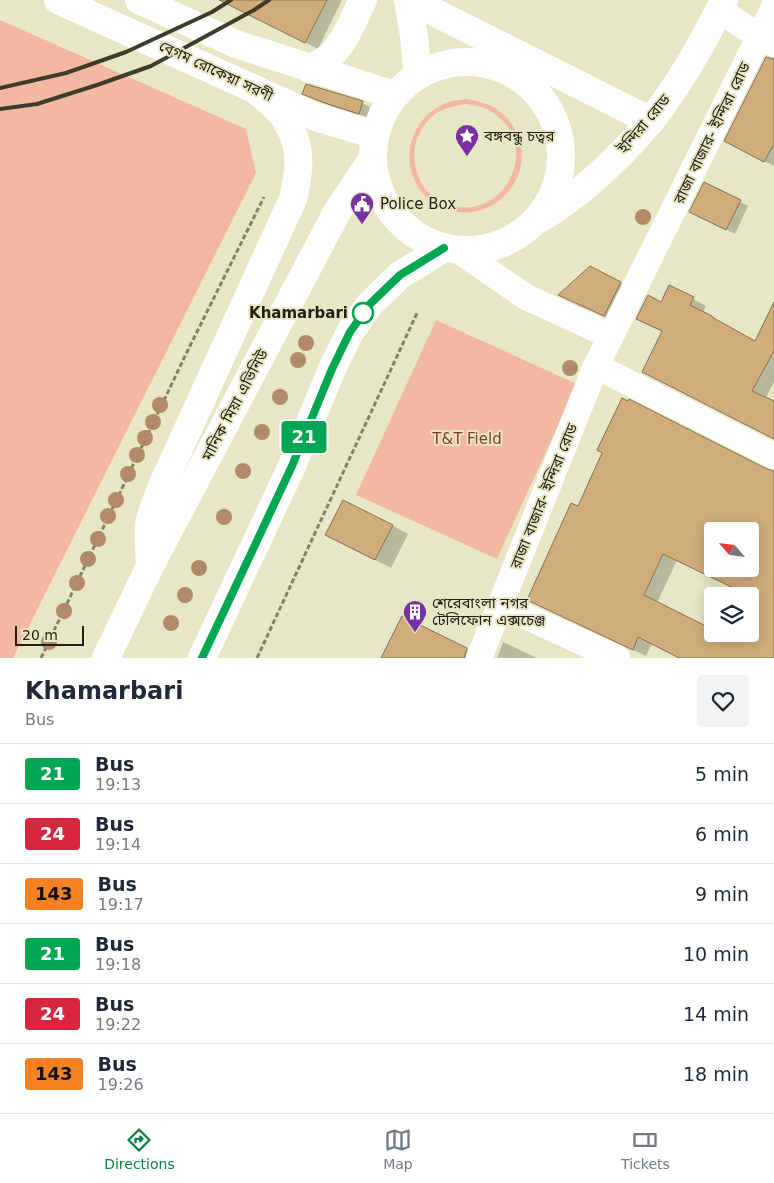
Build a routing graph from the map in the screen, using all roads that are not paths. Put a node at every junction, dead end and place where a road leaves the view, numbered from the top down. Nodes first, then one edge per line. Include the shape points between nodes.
1 (58, 0) edge
2 (139, 0) edge
3 (363, 0) edge
4 (409, 0) edge
5 (721, 5) edge
6 (774, 7) edge
7 (767, 41) edge
8 (310, 68) junction
9 (418, 76) junction
10 (253, 88) junction
11 (394, 96) junction
12 (651, 121) junction
13 (374, 146) junction
14 (534, 222) junction
15 (451, 249) junction
16 (611, 336) junction
17 (596, 366) junction
18 (774, 456) edge
19 (150, 566) junction
20 (501, 604) junction
21 (106, 658) edge
22 (202, 658) edge
23 (480, 658) edge
24 (617, 658) edge

1 - 10 main road, বেগম রোকেয়া সরণী
2 - 8 main road via 236,44
3 - 8 main road via 334,53
4 - 9 main road
4 - 12 main road
5 - 7 street
5 - 12 main road, ইন্দিরা রোড via 687,68
6 - 7 street
7 - 16 street, রাজা বাজার- ইন্দিরা রোড
8 - 11 main road
9 - 11 main road, মানিক মিয়া এভিনিউ
9 - 14 main road, মানিক মিয়া এভিনিউ via 455,62 482,63 513,73 542,99 559,134 562,154 554,193
10 - 13 main road, বেগম রোকেয়া সরণী
10 - 19 main road via 283,114 297,144 299,174 293,199 154,505 149,524
11 - 13 main road, মানিক মিয়া এভিনিউ via 381,117
12 - 14 main road, ইন্দিরা রোড via 597,177
13 - 15 main road via 374,169 379,190 390,210 423,240
13 - 19 main road, মানিক মিয়া এভিনিউ
14 - 15 main road via 515,237 486,249
15 - 16 street via 526,297
15 - 22 main road via 400,275 370,304 350,332 292,466
16 - 17 street, রাজা বাজার- ইন্দিরা রোড
17 - 18 street
17 - 20 street, রাজা বাজার- ইন্দিরা রোড
19 - 21 main road, মানিক মিয়া এভিনিউ
20 - 23 street, রাজা বাজার- ইন্দিরা রোড
20 - 24 street

